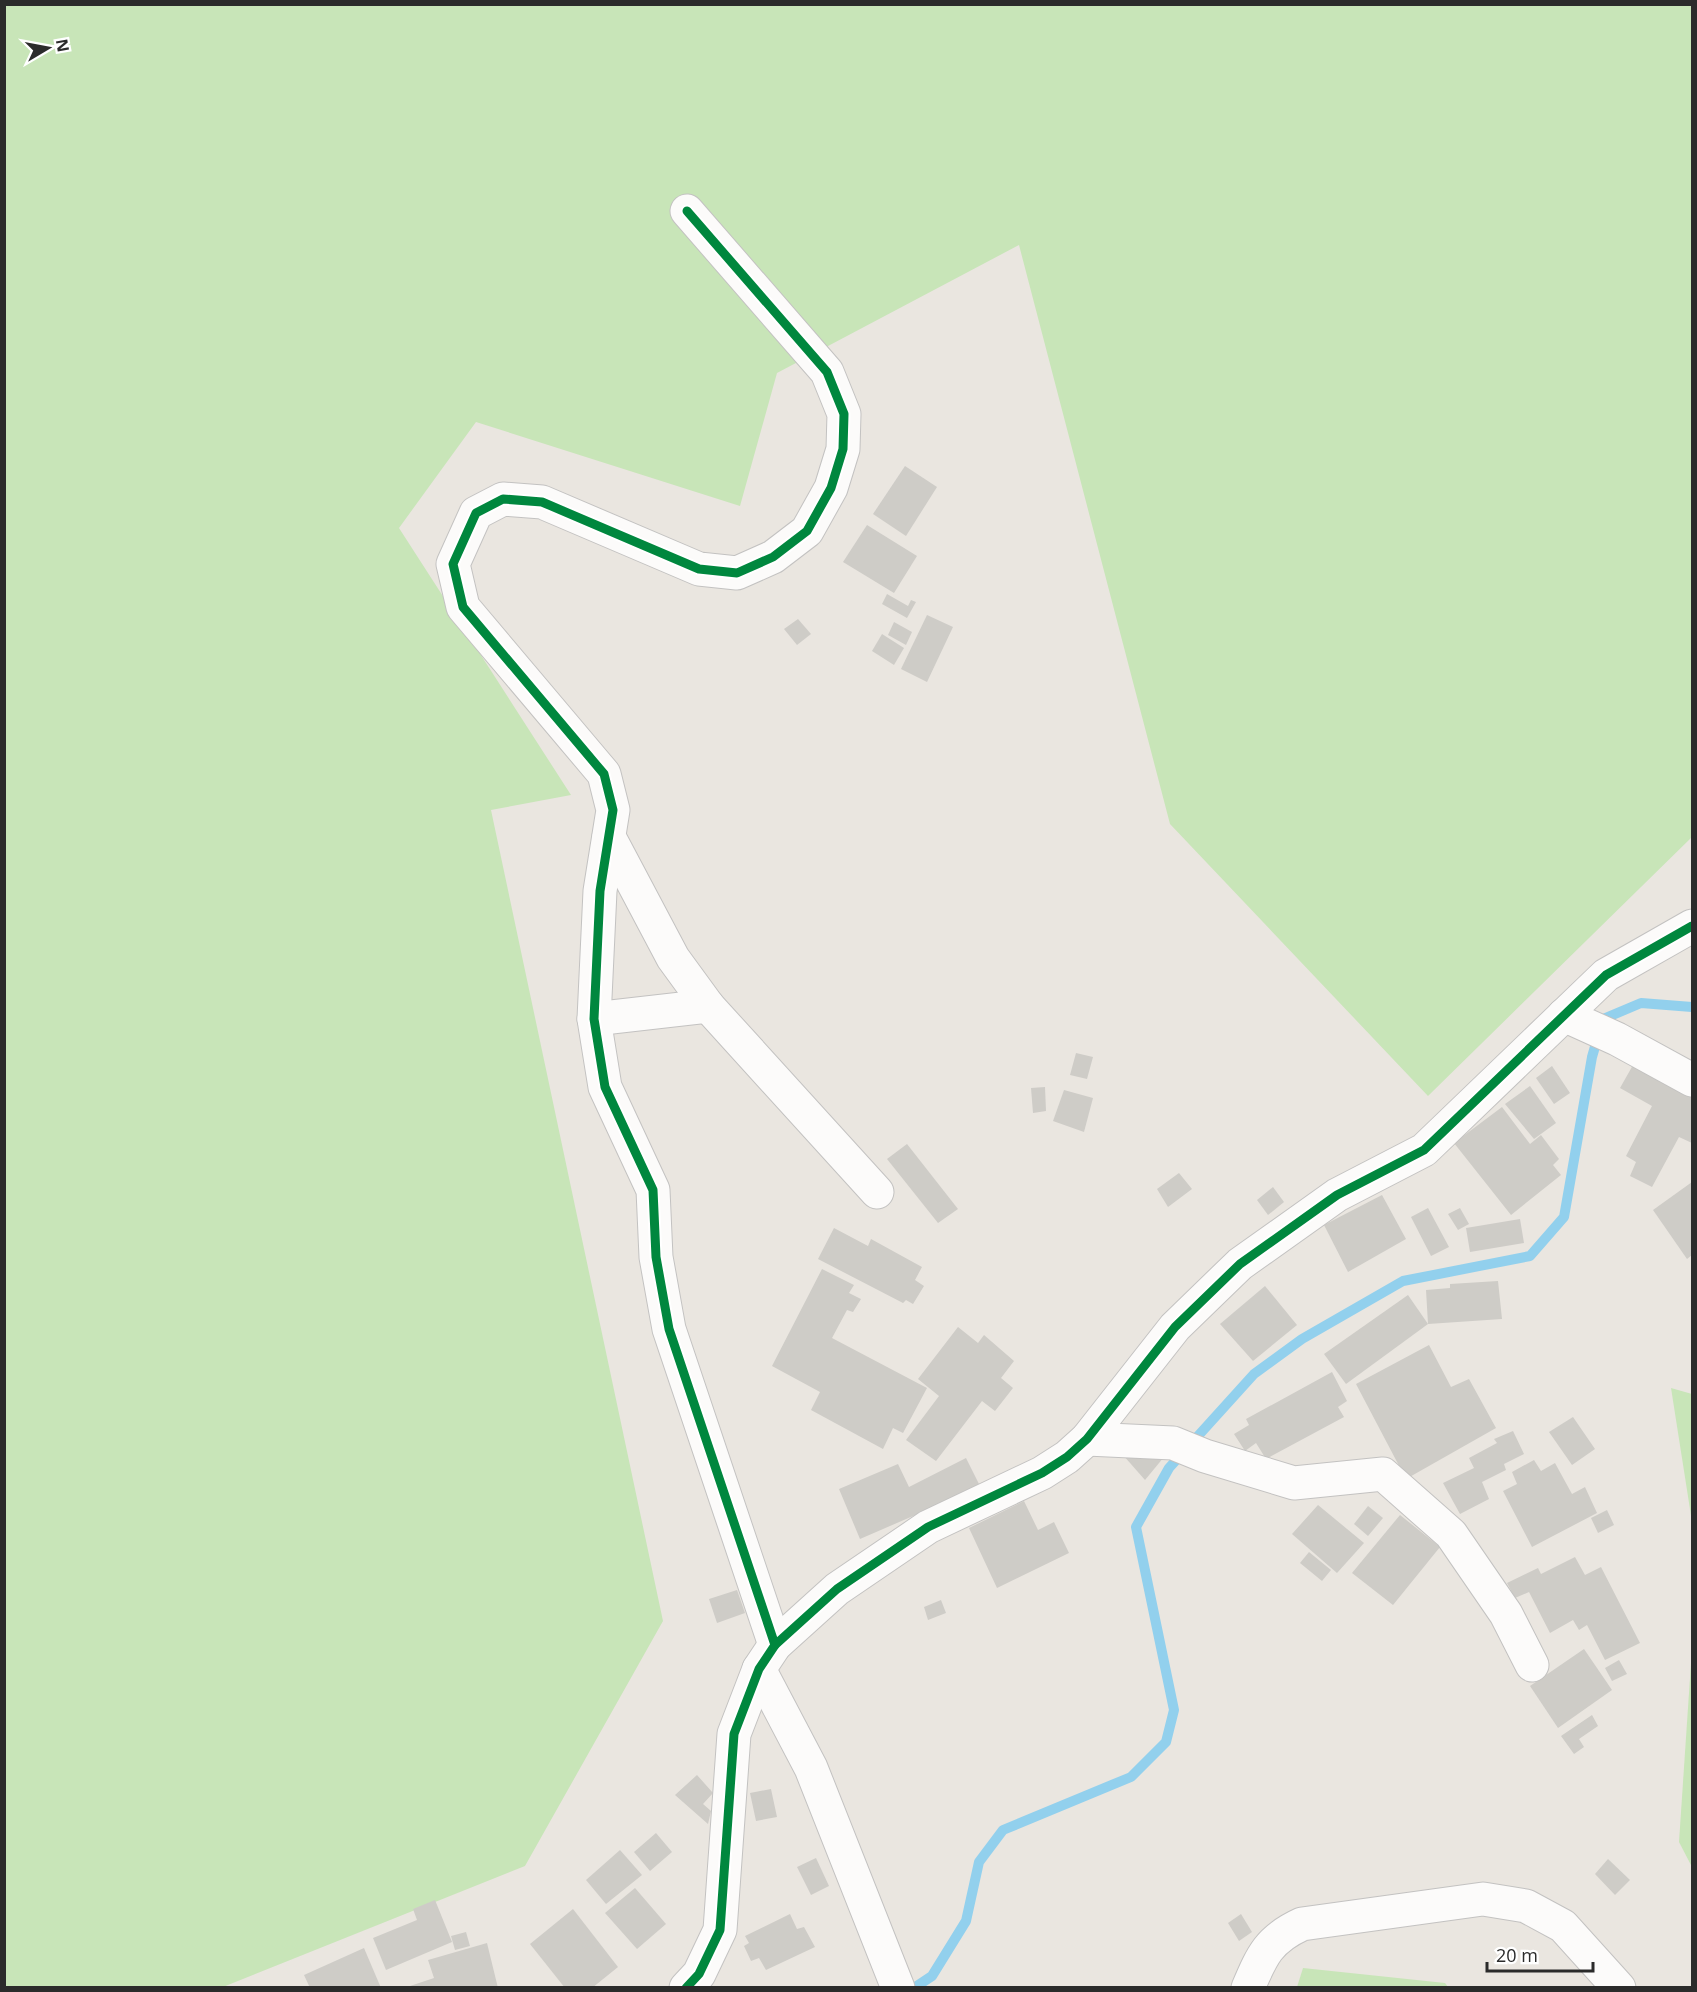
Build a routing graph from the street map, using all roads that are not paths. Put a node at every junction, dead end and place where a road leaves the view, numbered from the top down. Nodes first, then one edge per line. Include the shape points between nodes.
1 (687, 211) dead end
2 (609, 837) junction
3 (1692, 926) edge
4 (708, 1006) junction
5 (594, 1019) junction
6 (1572, 1019) junction
7 (1692, 1080) edge
8 (877, 1192) dead end
9 (1087, 1439) junction
10 (767, 1657) junction
11 (1532, 1665) dead end
12 (897, 1984) edge
13 (686, 1988) edge
14 (1248, 1988) edge
15 (1619, 1988) edge

1 - 2 street via 827,372 844,414 843,449 831,488 807,531 774,557 737,573 699,569 542,502 503,499 476,513 453,564 463,607 604,774 614,810
2 - 4 street via 673,958
2 - 5 street via 600,891
3 - 6 street via 1606,975
4 - 5 street
4 - 8 street
5 - 10 street via 605,1087 653,1190 656,1257 669,1329
6 - 7 street
6 - 9 street via 1424,1150 1337,1195 1240,1264 1175,1327
9 - 10 street via 1042,1473 928,1527 837,1588
9 - 11 street via 1173,1443 1294,1483 1383,1474 1451,1534 1506,1614
10 - 12 street
10 - 13 street via 734,1734 720,1930 699,1974
14 - 15 street via 1262,1955 1282,1932 1302,1924 1483,1899 1526,1906 1563,1926

